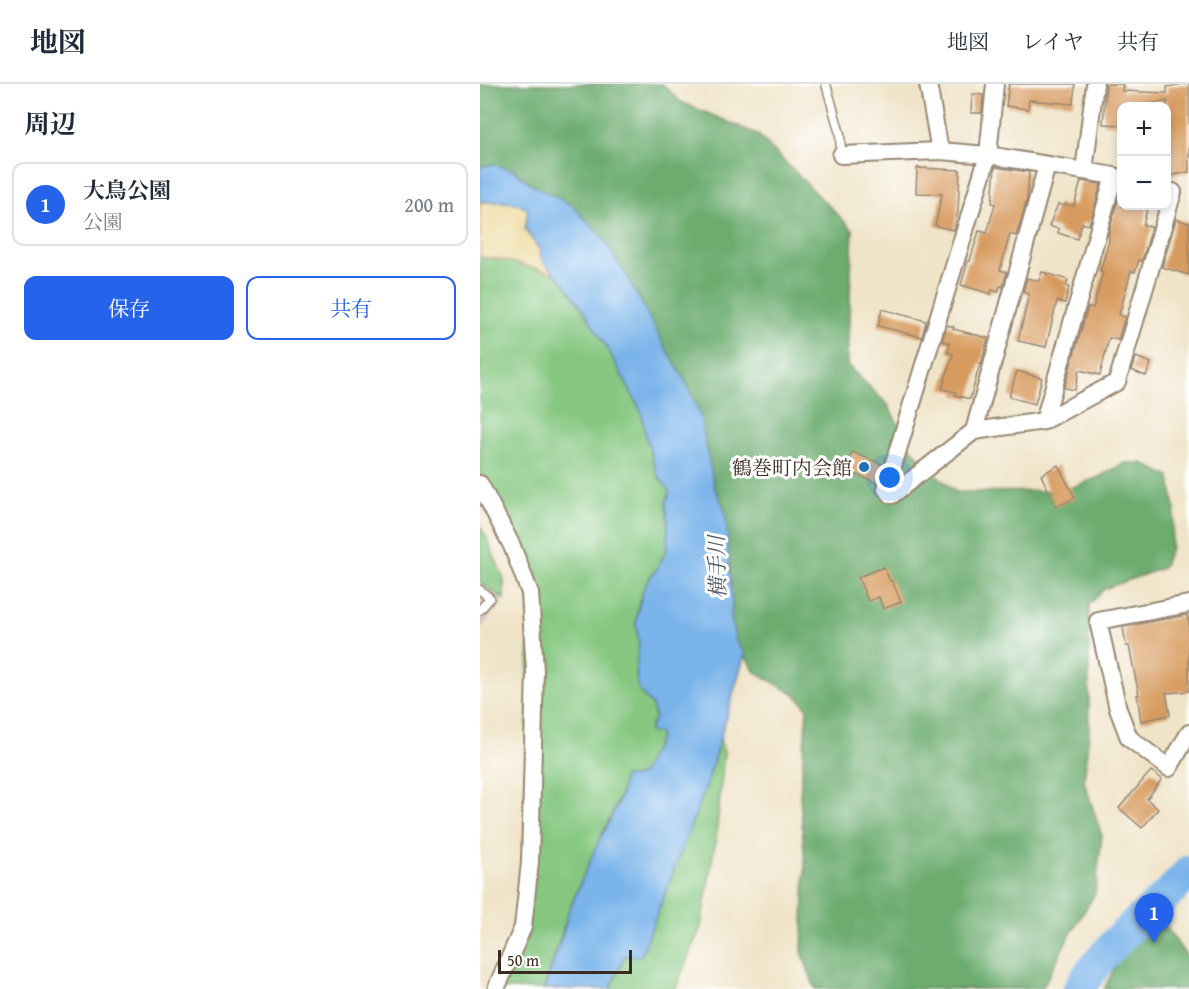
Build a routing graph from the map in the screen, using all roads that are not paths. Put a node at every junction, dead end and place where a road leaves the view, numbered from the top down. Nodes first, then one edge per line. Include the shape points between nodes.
1 (826, 84) edge
2 (928, 84) edge
3 (995, 84) edge
4 (1095, 84) edge
5 (939, 152) junction
6 (841, 155) joint
7 (988, 155) junction
8 (1047, 165) junction
9 (1084, 171) junction
10 (1117, 177) edge
11 (1117, 180) edge
12 (1176, 190) edge
13 (1044, 421) junction
14 (974, 431) junction
15 (480, 484) edge
16 (480, 590) edge
17 (1189, 604) edge
18 (480, 610) edge
19 (1189, 733) edge
20 (496, 989) edge

1 - 6 lane via 840,134
2 - 5 street
3 - 7 street
4 - 9 street
5 - 6 street
5 - 7 street
7 - 8 street
7 - 14 street via 886,489 892,495
8 - 9 street
8 - 14 street
9 - 10 street
11 - 13 street
12 - 13 street via 1117,382
13 - 14 street
15 - 20 street via 512,546 530,593 535,671 530,862 523,927
16 - 18 lane via 490,598
17 - 19 street via 1098,621 1118,709 1129,738 1168,768

